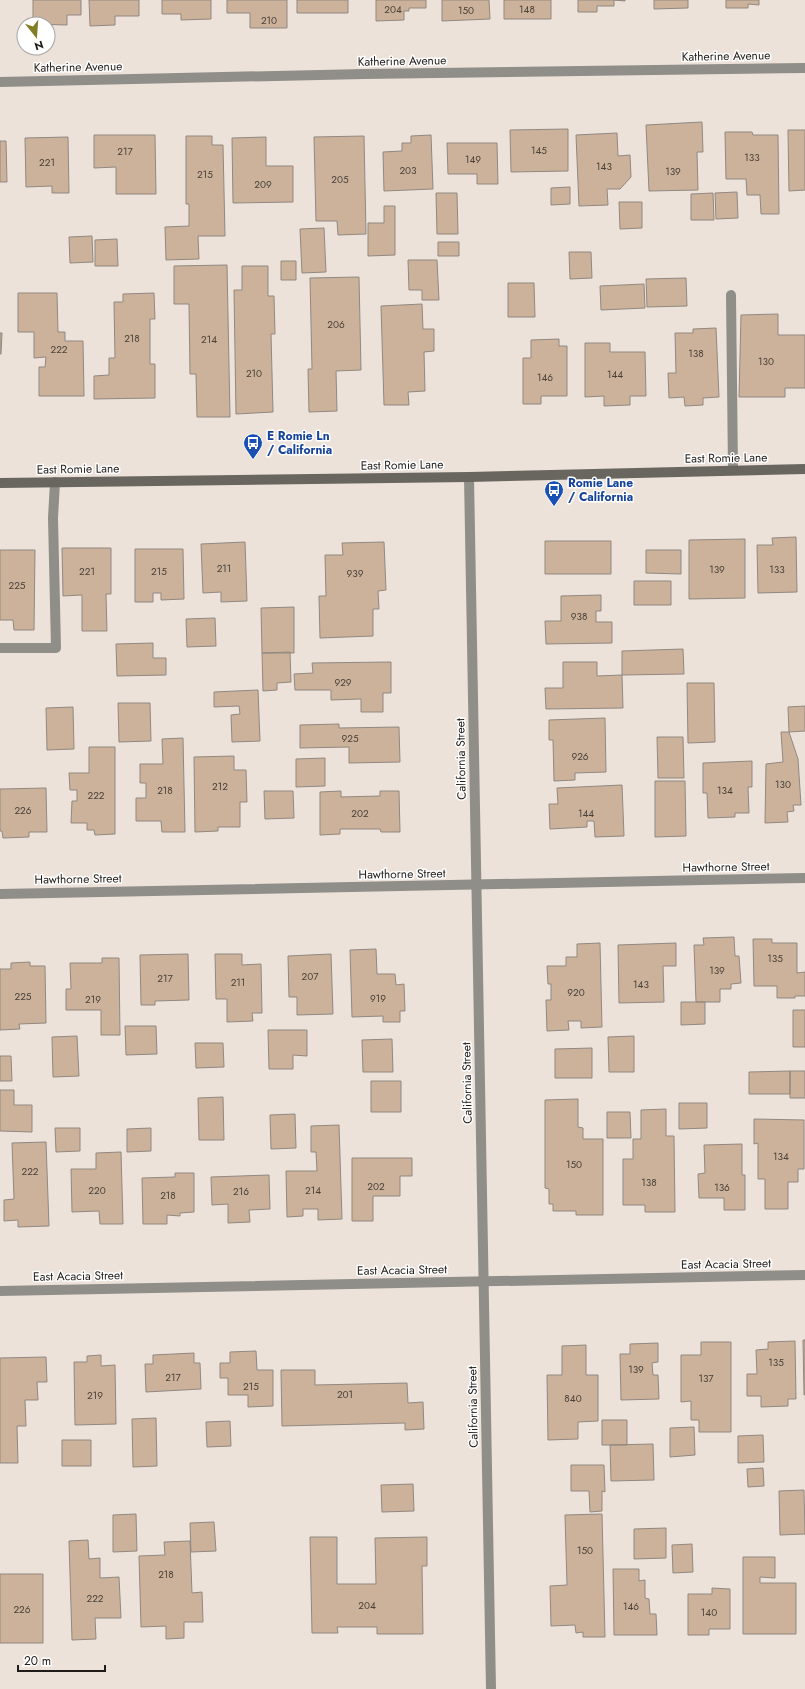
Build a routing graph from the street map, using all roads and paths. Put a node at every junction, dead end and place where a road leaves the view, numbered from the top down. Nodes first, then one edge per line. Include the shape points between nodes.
1 (805, 68) edge
2 (0, 82) edge
3 (731, 295) dead end
4 (805, 469) edge
5 (733, 470) junction
6 (469, 477) junction
7 (55, 482) junction
8 (0, 483) edge
9 (0, 648) edge
10 (805, 878) edge
11 (476, 885) junction
12 (0, 894) edge
13 (805, 1275) edge
14 (484, 1281) junction
15 (0, 1291) edge
16 (491, 1689) edge

1 - 2 street, Katherine Avenue
3 - 5 street
4 - 5 main road, East Romie Lane
5 - 6 main road, East Romie Lane
6 - 7 main road, East Romie Lane
6 - 11 street, California Street
7 - 8 main road, East Romie Lane
7 - 9 street via 53,518 56,648
10 - 11 street, Hawthorne Street
11 - 12 street, Hawthorne Street
11 - 14 street, California Street
13 - 14 street, East Acacia Street
14 - 15 street, East Acacia Street
14 - 16 street, California Street

